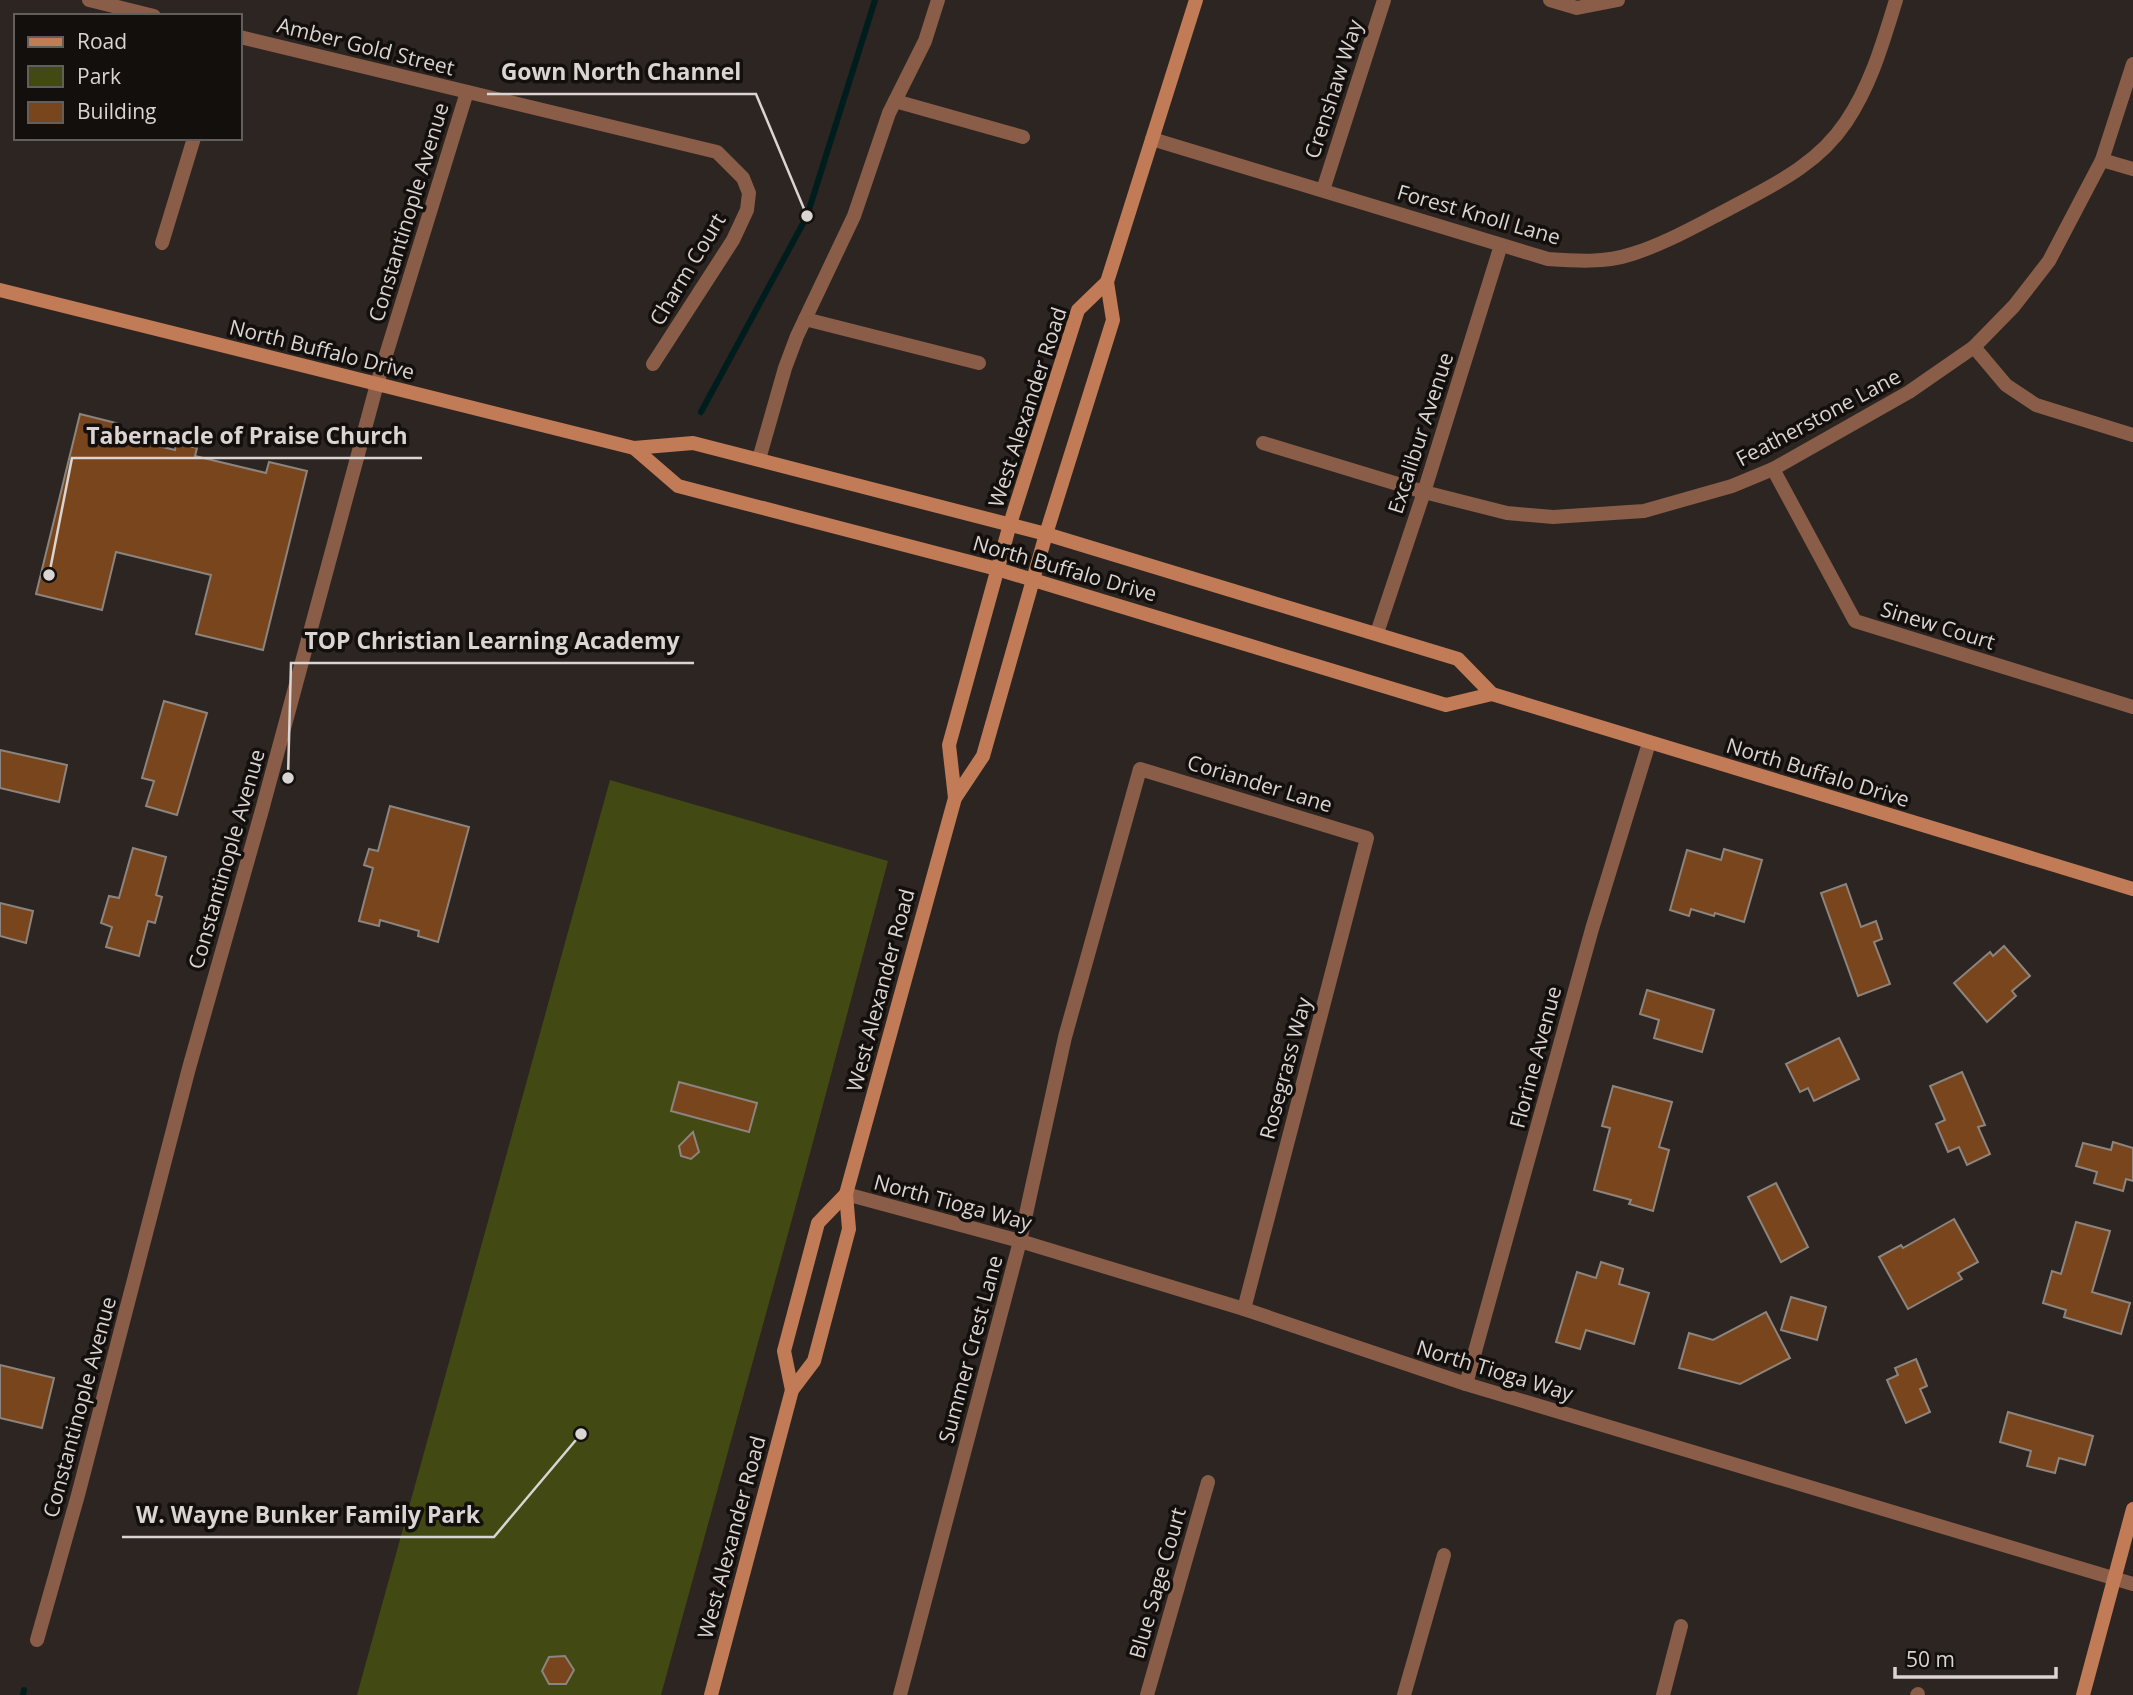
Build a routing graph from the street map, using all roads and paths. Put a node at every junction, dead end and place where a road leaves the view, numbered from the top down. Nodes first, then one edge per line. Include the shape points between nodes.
1 (89, 0) edge
2 (938, 0) edge
3 (1196, 0) edge
4 (1384, 0) edge
5 (1550, 0) edge
6 (1896, 0) edge
7 (1616, 1) edge
8 (146, 14) edge
9 (242, 37) edge
10 (2133, 64) edge
11 (467, 92) junction
12 (895, 101) junction
13 (1023, 137) dead end
14 (1152, 139) junction
15 (193, 140) edge
16 (2102, 160) junction
17 (2133, 169) edge
18 (1323, 190) junction
19 (749, 193) joint
20 (162, 243) dead end
21 (1501, 245) junction
22 (1107, 282) junction
23 (0, 290) edge
24 (805, 319) junction
25 (1974, 346) junction
26 (979, 363) dead end
27 (653, 364) dead end
28 (377, 384) junction
29 (2133, 435) edge
30 (1263, 443) dead end
31 (634, 448) junction
32 (759, 459) junction
33 (1773, 469) junction
34 (1424, 492) junction
35 (1010, 524) junction
36 (1046, 534) junction
37 (997, 569) junction
38 (1032, 579) junction
39 (1377, 633) junction
40 (1492, 694) junction
41 (2133, 707) edge
42 (1649, 743) junction
43 (1140, 769) joint
44 (955, 798) junction
45 (1367, 838) joint
46 (2133, 889) edge
47 (846, 1194) junction
48 (1020, 1241) junction
49 (1244, 1309) junction
50 (1466, 1384) junction
51 (792, 1391) junction
52 (1208, 1482) dead end
53 (2133, 1509) edge
54 (1444, 1555) dead end
55 (2116, 1579) junction
56 (2133, 1584) edge
57 (1681, 1626) dead end
58 (37, 1640) dead end
59 (711, 1695) edge
60 (900, 1695) edge
61 (1147, 1695) edge
62 (1404, 1695) edge
63 (1663, 1695) edge
64 (2083, 1695) edge

1 - 8 street
2 - 12 street via 925,41
3 - 14 main road, West Alexander Road
4 - 18 street, Crenshaw Way
5 - 7 street via 1577,8
6 - 21 street, Forest Knoll Lane via 1872,76 1847,122 1825,149 1797,172 1671,240 1630,255 1588,262 1548,259
9 - 11 street, Amber Gold Street
10 - 16 street, Featherstone Lane
11 - 19 street, Amber Gold Street via 718,152 743,178
11 - 28 street, Constantinople Avenue
12 - 13 street
12 - 24 street via 854,216
14 - 18 street, Forest Knoll Lane
14 - 22 main road, West Alexander Road
15 - 20 street
16 - 17 street
16 - 25 street, Featherstone Lane via 2049,261 2014,306
18 - 21 street, Forest Knoll Lane
19 - 27 street, Charm Court via 747,210 733,240
21 - 34 street, Excalibur Avenue
22 - 35 main road, West Alexander Road via 1078,310
22 - 36 main road, West Alexander Road via 1113,320
23 - 28 main road, North Buffalo Drive
24 - 26 street
24 - 32 street via 785,368
25 - 29 street via 2006,385 2036,405
25 - 33 street, Featherstone Lane via 1909,392
28 - 31 main road, North Buffalo Drive
28 - 58 street, Constantinople Avenue
30 - 34 street, Featherstone Lane
31 - 32 main road, North Buffalo Drive via 693,443
31 - 37 main road, North Buffalo Drive via 678,486
32 - 35 main road, North Buffalo Drive
33 - 34 street, Featherstone Lane via 1644,511 1553,517 1507,513
33 - 41 street, Sinew Court via 1855,621
34 - 39 street, Excalibur Avenue
35 - 36 main road, North Buffalo Drive
35 - 37 main road, West Alexander Road
36 - 38 main road, West Alexander Road
36 - 39 main road, North Buffalo Drive
37 - 38 main road, North Buffalo Drive
37 - 44 main road, West Alexander Road via 949,745
38 - 40 main road, North Buffalo Drive via 1446,705
38 - 44 main road, West Alexander Road via 983,756
39 - 40 main road, North Buffalo Drive via 1458,659
40 - 42 main road, North Buffalo Drive
42 - 46 main road, North Buffalo Drive
42 - 50 street, Florine Avenue via 1592,929
43 - 45 street, Coriander Lane
43 - 48 street, Summer Crest Lane via 1065,1037
44 - 47 main road, West Alexander Road
45 - 49 street, Rosegrass Way
47 - 48 street, North Tioga Way
47 - 51 main road, West Alexander Road via 849,1229 814,1361
47 - 51 main road, West Alexander Road via 818,1223 784,1351
48 - 49 street, North Tioga Way
48 - 60 street, Summer Crest Lane
49 - 50 street, North Tioga Way
50 - 55 street, North Tioga Way
51 - 59 main road, West Alexander Road
52 - 61 street, Blue Sage Court
53 - 55 main road
54 - 62 street
55 - 56 street, North Tioga Way
55 - 64 main road
57 - 63 street

